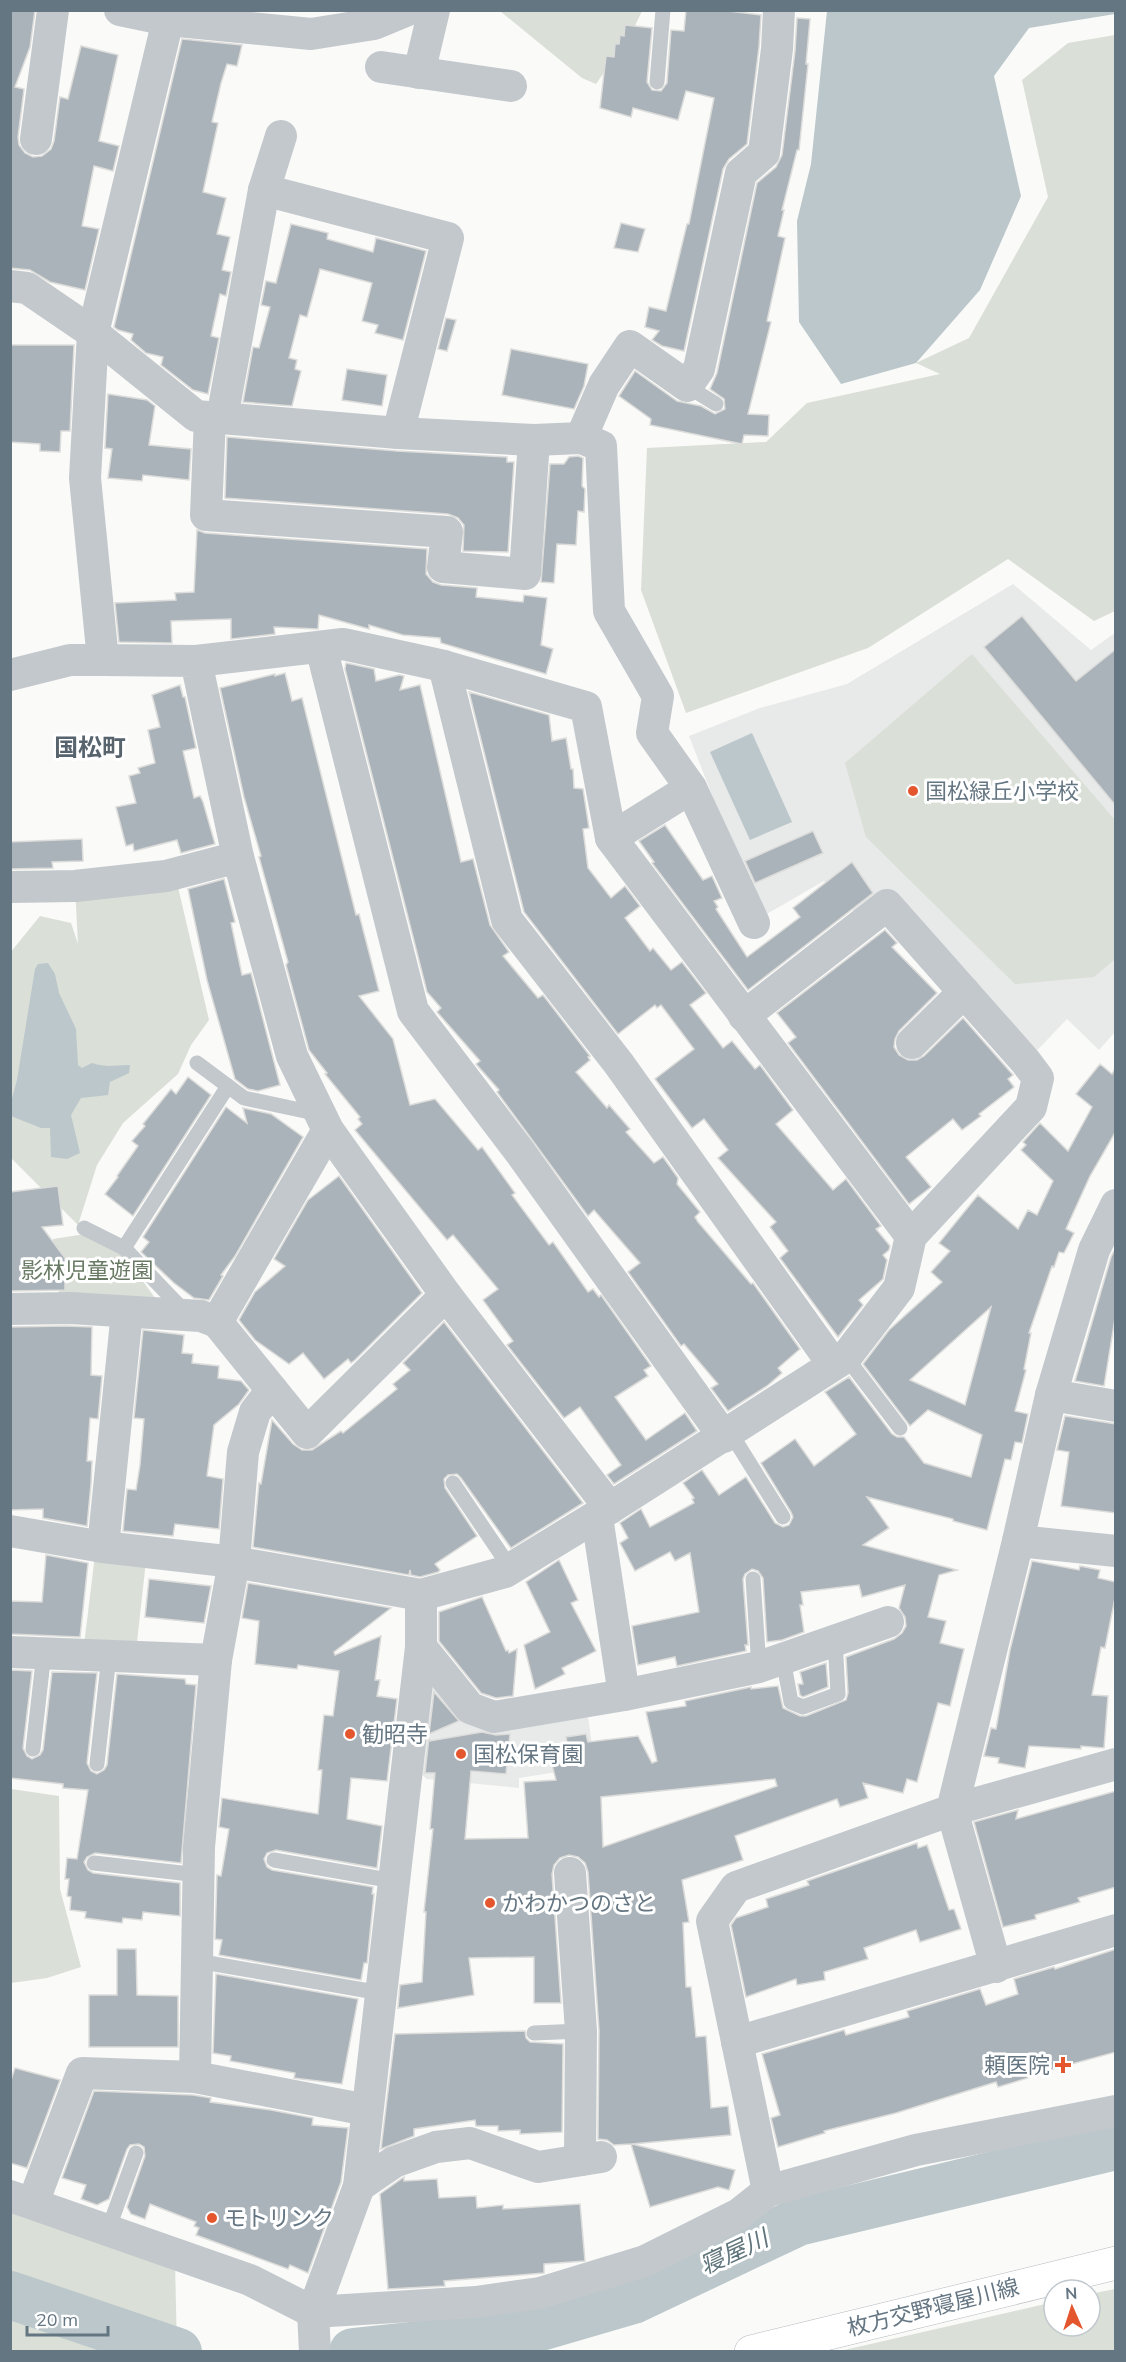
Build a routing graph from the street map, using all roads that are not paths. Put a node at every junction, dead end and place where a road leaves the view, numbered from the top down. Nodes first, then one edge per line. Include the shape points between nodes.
1 (53, 10) edge
2 (120, 10) edge
3 (408, 10) edge
4 (435, 10) edge
5 (663, 10) edge
6 (779, 10) edge
7 (168, 20) junction
8 (381, 67) dead end
9 (419, 73) junction
10 (657, 82) dead end
11 (511, 87) dead end
12 (281, 136) dead end
13 (36, 139) dead end
14 (264, 190) junction
15 (10, 286) edge
16 (93, 333) junction
17 (687, 386) junction
18 (716, 405) dead end
19 (216, 418) junction
20 (398, 433) junction
21 (581, 438) junction
22 (534, 440) junction
23 (321, 647) junction
24 (103, 660) junction
25 (196, 661) junction
26 (444, 666) junction
27 (10, 675) edge
28 (691, 788) junction
29 (611, 838) junction
30 (238, 857) junction
31 (10, 887) edge
32 (754, 923) dead end
33 (964, 992) junction
34 (744, 1016) junction
35 (912, 1043) dead end
36 (197, 1063) dead end
37 (228, 1086) junction
38 (324, 1122) junction
39 (1116, 1205) edge
40 (84, 1228) dead end
41 (911, 1236) junction
42 (124, 1248) junction
43 (1105, 1252) edge
44 (446, 1295) junction
45 (10, 1309) edge
46 (127, 1312) junction
47 (202, 1318) junction
48 (840, 1361) junction
49 (272, 1390) junction
50 (1050, 1395) junction
51 (1116, 1406) edge
52 (900, 1428) dead end
53 (727, 1435) junction
54 (453, 1483) dead end
55 (604, 1512) junction
56 (783, 1517) dead end
57 (10, 1531) edge
58 (1018, 1541) junction
59 (103, 1547) junction
60 (1116, 1551) edge
61 (234, 1562) junction
62 (511, 1569) junction
63 (753, 1579) dead end
64 (421, 1595) junction
65 (888, 1622) dead end
66 (835, 1640) junction
67 (421, 1647) junction
68 (10, 1652) edge
69 (44, 1653) junction
70 (109, 1656) junction
71 (216, 1660) junction
72 (771, 1663) junction
73 (624, 1695) junction
74 (33, 1749) dead end
75 (97, 1764) dead end
76 (1116, 1764) edge
77 (952, 1810) junction
78 (274, 1860) dead end
79 (94, 1863) dead end
80 (570, 1873) dead end
81 (199, 1875) junction
82 (394, 1881) junction
83 (1116, 1930) edge
84 (197, 1961) junction
85 (996, 1967) junction
86 (381, 1993) junction
87 (581, 2031) junction
88 (534, 2033) dead end
89 (737, 2042) junction
90 (195, 2076) junction
91 (367, 2110) junction
92 (1116, 2111) edge
93 (136, 2153) dead end
94 (359, 2186) junction
95 (768, 2192) junction
96 (22, 2200) edge
97 (108, 2230) junction
98 (1116, 2264) edge
99 (313, 2312) junction
100 (315, 2352) edge
101 (751, 2352) edge

1 - 13 street
2 - 7 street
3 - 7 street via 374,24 311,34
4 - 9 street
5 - 10 lane
6 - 17 street via 764,153 741,173 699,369
7 - 16 street
8 - 9 street
9 - 11 street
12 - 14 street
14 - 19 street
14 - 20 street via 448,238
15 - 16 street via 27,288
16 - 19 street via 196,416
16 - 24 street via 85,478
17 - 18 lane
17 - 21 street via 630,346 604,385
19 - 20 street
19 - 22 street via 206,515 447,532 443,567 525,574
20 - 22 street
21 - 22 street
21 - 28 street via 600,446 609,611 658,696 652,734
23 - 25 street
23 - 26 street via 343,644
23 - 53 street via 413,1011
24 - 25 street
24 - 27 street via 70,660
25 - 30 street
26 - 29 street via 586,707
26 - 48 street via 507,920
28 - 29 street
28 - 32 street
29 - 34 street
30 - 31 street via 166,876 75,886
30 - 38 street via 292,1056
33 - 34 street via 887,905
33 - 35 street
33 - 41 street via 1038,1078 1031,1107
34 - 41 street
36 - 37 lane
37 - 38 lane via 244,1098
37 - 42 lane
38 - 44 street
38 - 47 street
39 - 43 street
40 - 42 lane
41 - 48 street via 898,1288
42 - 47 lane
43 - 50 street
44 - 49 street via 307,1433
44 - 55 street
45 - 46 street
46 - 47 street
46 - 59 street
47 - 49 street
48 - 52 lane
48 - 53 street
49 - 61 street via 255,1412 243,1452
50 - 51 street
50 - 58 street
53 - 55 street
53 - 56 lane
54 - 62 lane
55 - 62 street
55 - 73 street
57 - 59 street
58 - 60 street
58 - 77 street
59 - 61 street
61 - 64 street
61 - 71 street
62 - 64 street
63 - 72 lane
64 - 67 street
65 - 66 street
66 - 72 street
66 - 72 lane via 838,1694 803,1707 791,1702
67 - 73 street via 470,1708 494,1717
67 - 82 street
68 - 69 street
69 - 70 street
69 - 74 lane
70 - 71 street
70 - 75 lane
71 - 81 street
72 - 73 street
76 - 77 street
77 - 85 street
77 - 89 street via 736,1887 712,1921
78 - 82 lane
79 - 81 lane
80 - 87 street
81 - 84 street
82 - 86 street
83 - 85 street
84 - 86 lane
84 - 90 street
85 - 89 street
86 - 91 street
87 - 88 lane
87 - 94 street via 590,2159 538,2167 470,2143 459,2144 436,2147 394,2162
89 - 95 street
90 - 91 street
90 - 96 street via 82,2073
91 - 94 street
92 - 95 street via 916,2150
93 - 97 lane
94 - 99 street
95 - 99 street via 739,2214 645,2261 540,2293 476,2302
96 - 97 street
97 - 99 street via 250,2280
98 - 101 main road, 枚方交野寝屋川線
99 - 100 street

